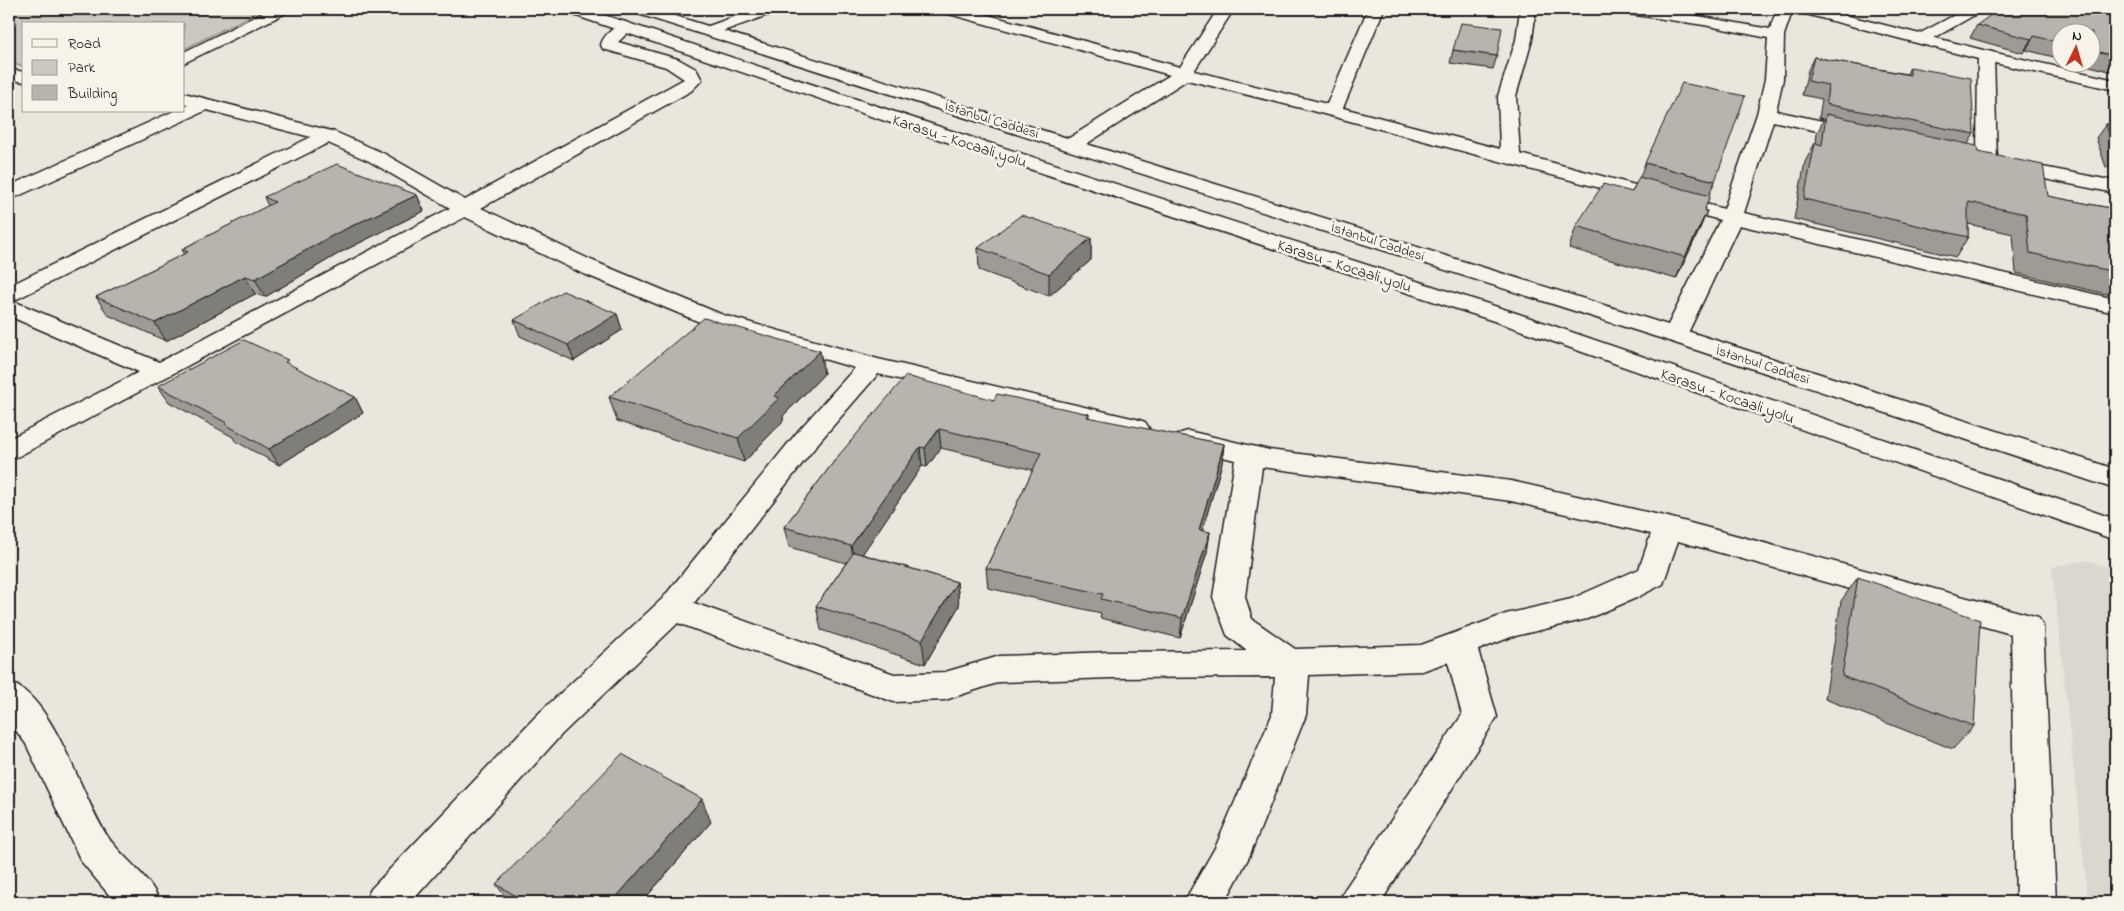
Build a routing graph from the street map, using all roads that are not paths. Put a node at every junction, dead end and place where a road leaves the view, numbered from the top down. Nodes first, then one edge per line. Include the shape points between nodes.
1 (282, 9) edge
2 (571, 9) edge
3 (638, 9) edge
4 (770, 9) edge
5 (948, 9) edge
6 (1226, 9) edge
7 (1371, 9) edge
8 (1528, 9) edge
9 (1629, 9) edge
10 (1785, 9) edge
11 (1804, 9) edge
12 (1843, 9) edge
13 (1977, 9) edge
14 (626, 27) junction
15 (708, 31) junction
16 (1776, 35) junction
17 (1927, 36) junction
18 (1986, 56) junction
19 (185, 58) edge
20 (9, 74) edge
21 (1184, 74) junction
22 (2115, 76) edge
23 (22, 77) edge
24 (2115, 85) edge
25 (194, 101) edge
26 (1333, 111) junction
27 (175, 112) edge
28 (1766, 114) junction
29 (328, 136) junction
30 (1872, 137) edge
31 (1073, 144) junction
32 (1510, 158) junction
33 (1968, 158) edge
34 (1987, 162) junction
35 (9, 171) edge
36 (44, 177) junction
37 (2115, 187) edge
38 (9, 193) edge
39 (464, 208) junction
40 (1732, 217) junction
41 (9, 294) edge
42 (2115, 306) edge
43 (9, 307) edge
44 (1675, 335) junction
45 (872, 365) junction
46 (160, 372) junction
47 (9, 450) edge
48 (1250, 454) junction
49 (2115, 479) edge
50 (1668, 528) junction
51 (2115, 530) edge
52 (673, 608) junction
53 (1460, 644) junction
54 (1294, 663) junction
55 (9, 696) edge
56 (140, 902) edge
57 (385, 902) edge
58 (1204, 902) edge
59 (1358, 902) edge
60 (2036, 902) edge

1 - 19 main road
2 - 14 main road, Karasu - Kocaali yolu
3 - 15 main road, İstanbul Caddesi
4 - 15 main road
5 - 21 main road
6 - 21 main road
7 - 26 main road
8 - 32 main road via 1524,40 1507,96
9 - 16 main road
10 - 16 main road
11 - 17 main road
12 - 17 main road
13 - 17 main road
14 - 39 main road via 610,40 609,45 672,64 690,73 693,80
14 - 51 main road, Karasu - Kocaali yolu via 948,136 1511,319
15 - 31 main road, İstanbul Caddesi
16 - 28 main road via 1774,79
17 - 18 main road
17 - 22 main road
18 - 24 main road
18 - 34 main road
20 - 23 main road
21 - 26 main road
21 - 31 main road
25 - 29 main road
26 - 32 main road
27 - 36 main road via 110,149
28 - 30 main road
28 - 40 main road
29 - 39 main road via 376,157
29 - 41 main road
31 - 44 main road, İstanbul Caddesi
32 - 40 main road
33 - 34 main road
34 - 37 main road
35 - 36 main road
36 - 38 main road
39 - 45 main road via 585,266 715,320
39 - 46 main road
40 - 42 main road
40 - 44 main road
43 - 46 main road
44 - 49 main road, İstanbul Caddesi
45 - 48 main road
45 - 52 main road via 809,436
46 - 47 main road
48 - 50 main road via 1511,491
48 - 54 main road via 1229,597 1238,626 1278,656
50 - 53 main road via 1652,576 1576,610 1506,626
50 - 60 main road via 2027,626
52 - 54 main road via 894,688 945,686 1000,669
52 - 57 main road via 550,724
53 - 54 main road via 1422,658
53 - 59 main road via 1480,717
54 - 58 main road via 1289,714 1230,857
55 - 56 main road via 39,734 94,848

